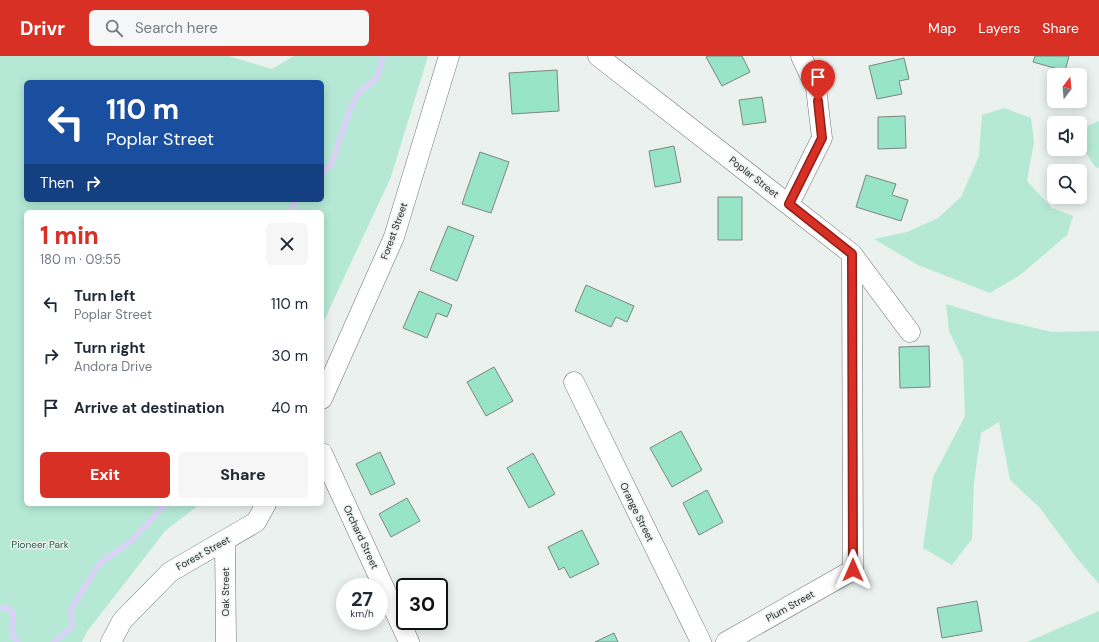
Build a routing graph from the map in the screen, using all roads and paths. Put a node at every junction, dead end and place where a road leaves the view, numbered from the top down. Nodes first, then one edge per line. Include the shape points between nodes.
1 (449, 56) edge
2 (598, 56) edge
3 (801, 56) edge
4 (789, 204) junction
5 (852, 254) junction
6 (910, 332) dead end
7 (574, 382) dead end
8 (324, 394) edge
9 (324, 457) edge
10 (265, 506) edge
11 (225, 542) junction
12 (111, 642) edge
13 (226, 642) edge
14 (409, 642) edge
15 (700, 642) edge
16 (726, 642) edge

1 - 8 street, Forest Street via 394,237
2 - 4 street, Poplar Street
3 - 4 street via 816,88 822,138
4 - 5 street, Poplar Street
5 - 6 street, Poplar Street
5 - 16 street, Plum Street via 853,570
7 - 15 street, Orange Street
9 - 14 street, Orchard Street
10 - 11 street, Forest Street via 256,522
11 - 12 street, Forest Street via 170,572 122,621
11 - 13 street, Oak Street

